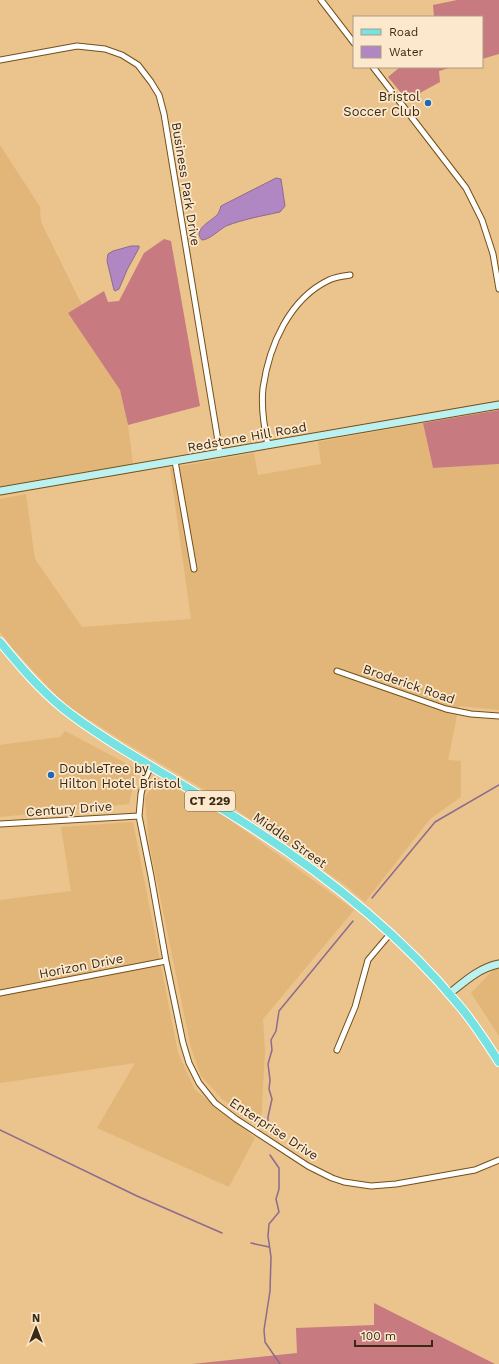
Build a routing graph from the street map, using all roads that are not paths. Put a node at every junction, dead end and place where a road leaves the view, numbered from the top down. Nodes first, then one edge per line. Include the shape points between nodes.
1 (321, 0) edge
2 (353, 42) edge
3 (0, 60) edge
4 (374, 68) edge
5 (350, 275) dead end
6 (499, 288) edge
7 (499, 405) edge
8 (268, 445) junction
9 (220, 453) junction
10 (176, 461) junction
11 (0, 491) edge
12 (194, 569) dead end
13 (0, 643) edge
14 (337, 671) dead end
15 (499, 716) edge
16 (151, 766) junction
17 (139, 816) junction
18 (0, 824) edge
19 (390, 934) junction
20 (166, 961) junction
21 (499, 964) edge
22 (0, 993) edge
23 (449, 994) junction
24 (337, 1050) dead end
25 (499, 1062) edge
26 (499, 1160) edge

1 - 2 street
3 - 9 street, Business Park Drive via 78,46 105,48 138,66 159,95
4 - 6 street via 466,188 482,220 493,254
5 - 8 street via 330,280 307,294 283,326 272,349 263,389
7 - 8 main road, Redstone Hill Road
8 - 9 main road, Redstone Hill Road
9 - 10 main road, Redstone Hill Road
10 - 11 main road, Redstone Hill Road
10 - 12 street
13 - 16 main road, Middle Street / CT 229 via 63,709
14 - 15 street, Broderick Road via 446,709
16 - 17 street, Enterprise Drive via 144,781
16 - 19 main road, Middle Street / CT 229 via 289,852 344,894
17 - 18 street, Century Drive
17 - 20 street, Enterprise Drive
19 - 23 main road, Middle Street / CT 229
19 - 24 street via 368,960 355,1007
20 - 22 street, Horizon Drive
20 - 26 street, Enterprise Drive via 183,1043 199,1084 215,1103 236,1119 308,1166 344,1182 377,1186 462,1173
21 - 23 main road via 478,971
23 - 25 main road, Middle Street / CT 229

